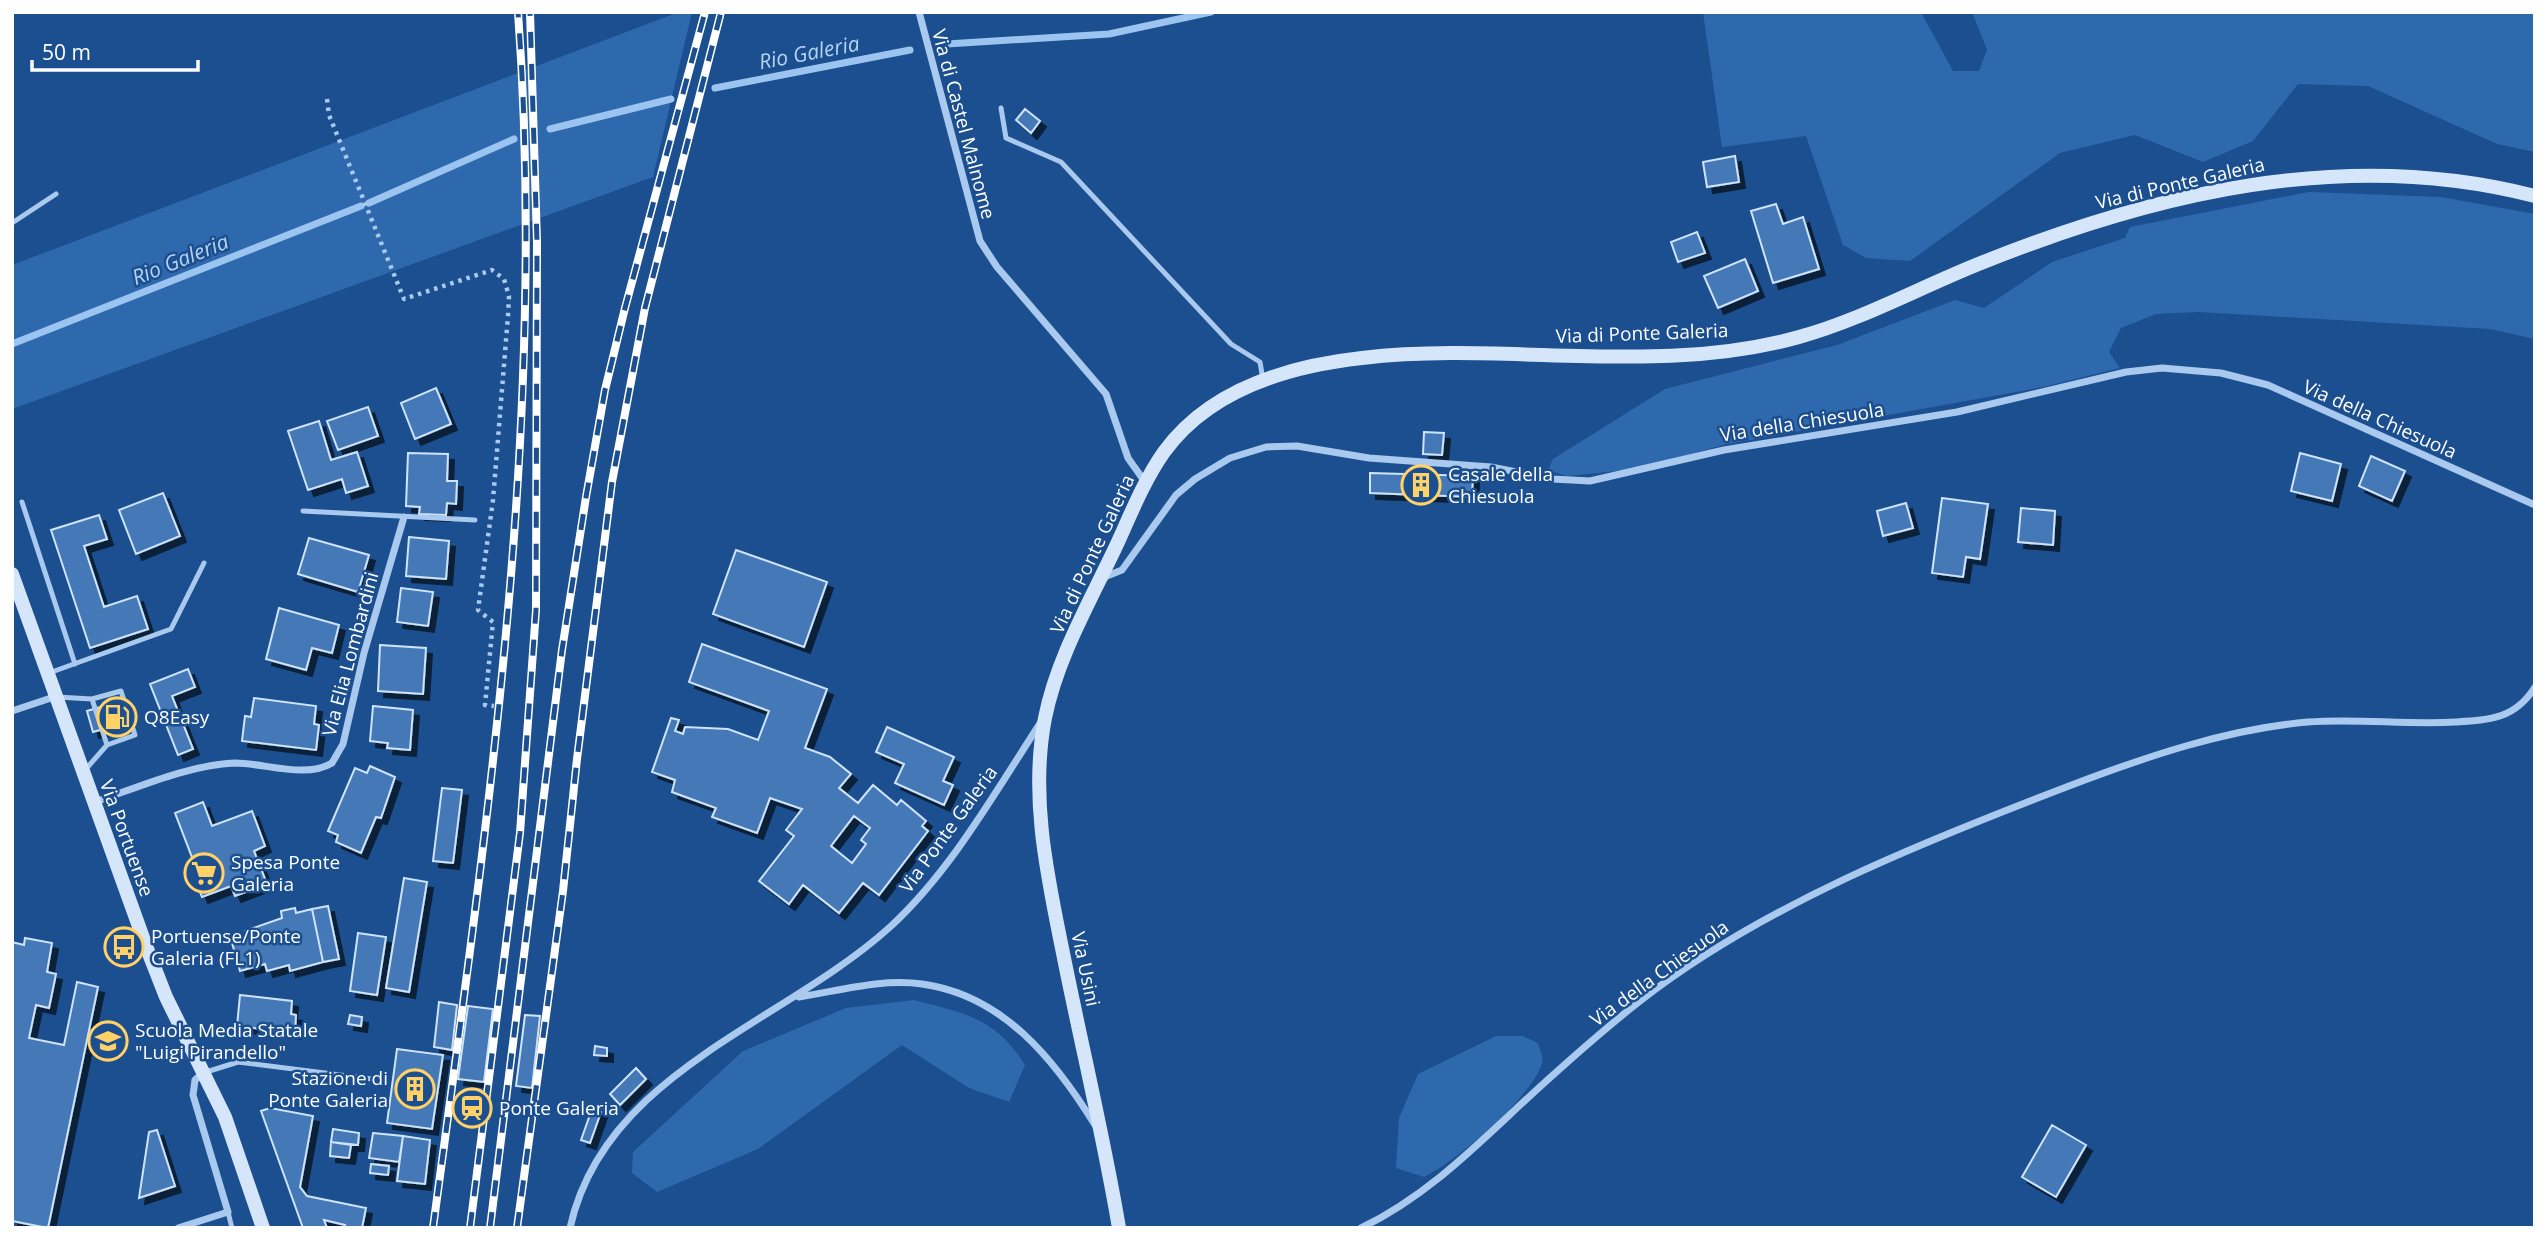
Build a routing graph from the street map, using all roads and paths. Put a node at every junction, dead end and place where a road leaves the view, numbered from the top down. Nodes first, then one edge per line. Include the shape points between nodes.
1 (919, 12) edge
2 (327, 99) dead end
3 (1001, 108) dead end
4 (55, 194) dead end
5 (2535, 196) edge
6 (12, 223) edge
7 (1263, 380) junction
8 (1146, 482) junction
9 (22, 502) dead end
10 (2535, 505) edge
11 (303, 511) dead end
12 (404, 517) junction
13 (475, 520) dead end
14 (204, 563) dead end
15 (12, 574) edge
16 (1101, 578) junction
17 (75, 664) junction
18 (46, 674) junction
19 (2535, 687) edge
20 (54, 697) junction
21 (92, 699) junction
22 (494, 706) dead end
23 (12, 711) edge
24 (1046, 716) junction
25 (107, 744) junction
26 (83, 772) junction
27 (94, 802) junction
28 (795, 998) junction
29 (203, 1073) junction
30 (372, 1079) dead end
31 (1104, 1141) junction
32 (228, 1212) junction
33 (178, 1228) edge
34 (232, 1228) edge
35 (263, 1228) edge
36 (570, 1228) edge
37 (1119, 1228) edge
38 (1361, 1228) edge

1 - 8 street, Via di Castel Malnome via 975,230 988,254 1106,394 1128,458
2 - 22 path via 404,299 492,270 504,279 509,296 493,500 478,610 493,622 485,705
3 - 7 lane via 1006,138 1061,162 1231,344 1260,362
4 - 6 lane
5 - 7 main road, Via di Ponte Galeria via 2413,175 2351,173 2293,178 2107,217 1979,263 1827,327 1777,342 1695,354 1401,355 1335,362
7 - 8 main road, Via di Ponte Galeria via 1221,400 1195,419 1167,447
8 - 16 main road, Via di Ponte Galeria
9 - 17 lane
10 - 16 street, Via della Chiesuola via 2268,386 2212,371 2162,368 2126,372 1956,412 1724,450 1590,481 1297,446 1266,447 1230,458 1195,479 1176,495 1122,570
11 - 12 lane
12 - 13 lane
12 - 27 street, Via Elia Lombardini via 343,744 332,763 314,770 223,764
14 - 17 lane via 171,629
15 - 18 main road, Via Portuense
16 - 24 main road, Via di Ponte Galeria via 1072,641
17 - 18 lane
18 - 20 main road, Via Portuense
19 - 38 street, Via della Chiesuola via 2520,707 2500,718 2305,722 2184,748 2098,775 1887,862 1743,931 1676,976 1594,1039 1451,1170 1395,1211
20 - 21 lane
20 - 23 street
20 - 26 main road, Via Portuense
21 - 25 lane
21 - 25 lane via 121,691 135,735
24 - 28 street, Via Ponte Galeria via 918,898 879,937
24 - 31 main road, Via Usini via 1040,771 1042,841
25 - 26 lane
26 - 27 main road, Via Portuense
27 - 29 main road, Via Portuense via 154,967
28 - 31 street, Via Ponte Galeria via 903,983 940,988 972,1000 1011,1023 1045,1054
28 - 36 street, Via Ponte Galeria via 666,1081 645,1100 593,1167
29 - 30 lane via 238,1062
29 - 32 street via 195,1080 193,1095
29 - 35 main road, Via Portuense via 225,1117
31 - 37 main road, Via Usini
32 - 33 street
32 - 34 lane

